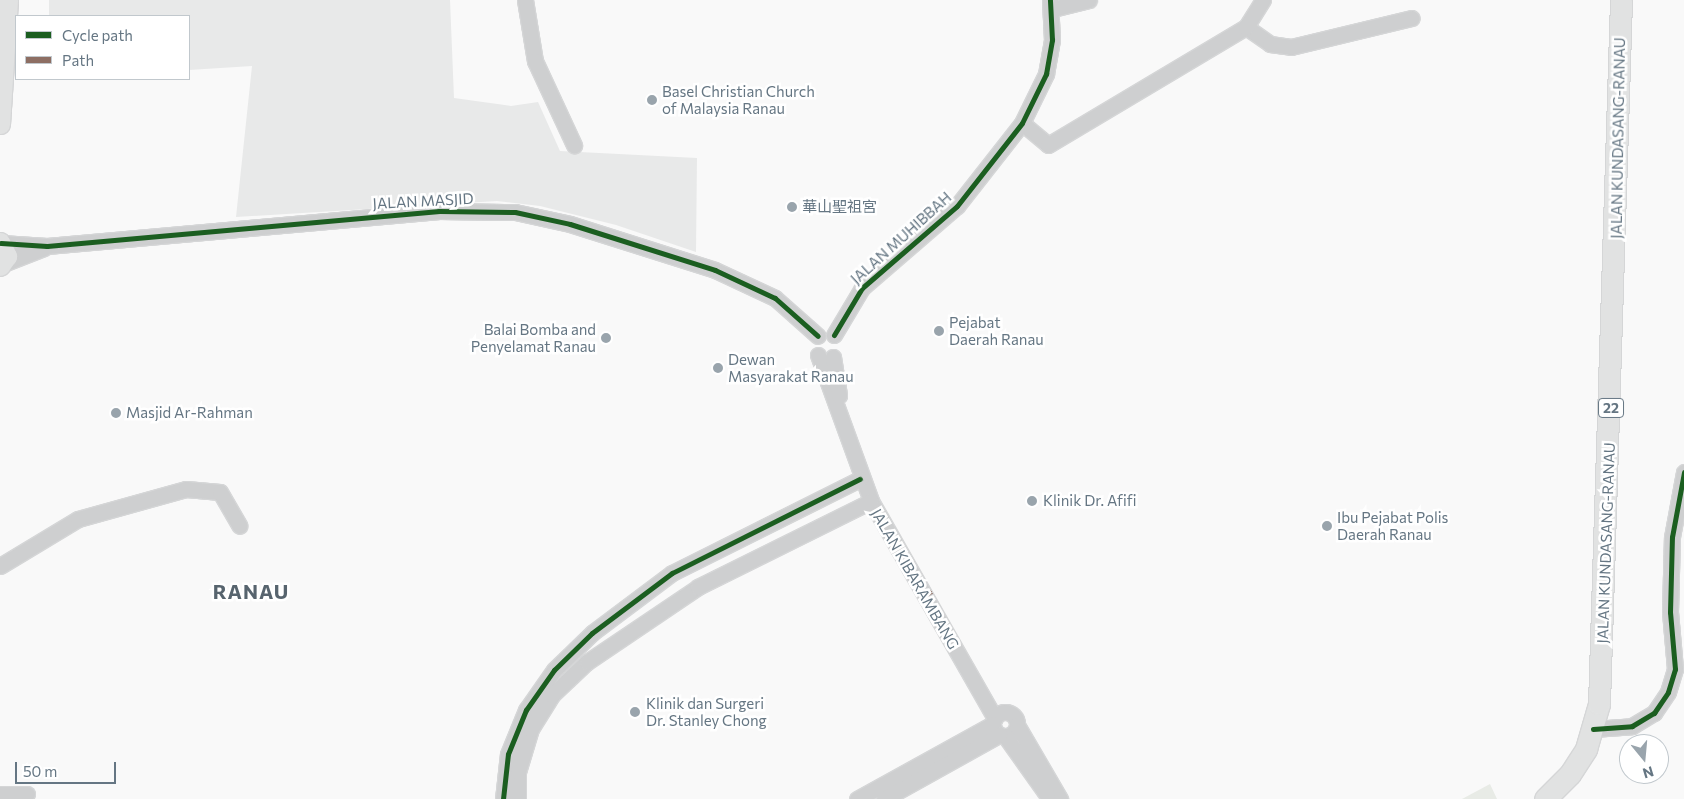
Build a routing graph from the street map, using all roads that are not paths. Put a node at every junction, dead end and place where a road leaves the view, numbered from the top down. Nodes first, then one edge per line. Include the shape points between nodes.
1 (8, 0) edge
2 (526, 0) edge
3 (1088, 0) edge
4 (1263, 0) edge
5 (1621, 0) edge
6 (1051, 4) edge
7 (1412, 18) dead end
8 (1246, 27) junction
9 (1, 91) edge
10 (1022, 123) junction
11 (0, 124) edge
12 (574, 145) dead end
13 (0, 239) edge
14 (47, 246) junction
15 (1, 268) edge
16 (834, 335) junction
17 (818, 336) junction
18 (826, 356) junction
19 (1684, 472) edge
20 (860, 479) junction
21 (871, 501) junction
22 (794, 513) junction
23 (240, 526) dead end
24 (805, 533) junction
25 (0, 566) edge
26 (1017, 726) junction
27 (998, 728) junction
28 (1593, 729) junction
29 (0, 794) edge
30 (27, 794) dead end
31 (503, 799) edge
32 (518, 799) edge
33 (859, 799) edge
34 (884, 799) edge
35 (1048, 799) edge
36 (1060, 799) edge
37 (1545, 799) edge

1 - 9 main road
2 - 12 street via 535,61
3 - 6 street
4 - 8 street
5 - 28 highway, JALAN KUNDASANG-RANAU / 22 via 1601,681
6 - 10 street, JALAN MUHIBBAH via 1046,74
7 - 8 street via 1291,47 1270,44
8 - 10 street via 1048,145
9 - 11 main road
10 - 16 street, JALAN MUHIBBAH via 957,206 862,288
13 - 14 street, JALAN MASJID
13 - 15 main road via 6,251
14 - 15 street, JALAN MASJID
14 - 17 street, JALAN MASJID via 439,211 515,212 570,224 715,270 775,298
16 - 17 street
16 - 18 street via 839,346
17 - 18 street via 814,347
18 - 20 street, JALAN KIBARAMBANG via 845,435
19 - 28 street via 1672,537 1670,602 1675,669 1668,692 1654,713 1632,726
20 - 21 street, JALAN KIBARAMBANG
20 - 22 street
21 - 24 street
21 - 27 street, JALAN KIBARAMBANG
22 - 24 street
22 - 31 street via 704,555 642,592 560,663 539,688 516,731
23 - 25 street via 220,492 186,489 78,518
24 - 32 street via 653,614 564,682 531,729 518,772
26 - 27 street
26 - 27 street via 1009,713
26 - 36 street
27 - 33 street
27 - 34 street
27 - 35 street, JALAN KIBARAMBANG via 1033,770
28 - 37 highway, JALAN KUNDASANG-RANAU / 22 via 1570,774
29 - 30 street

